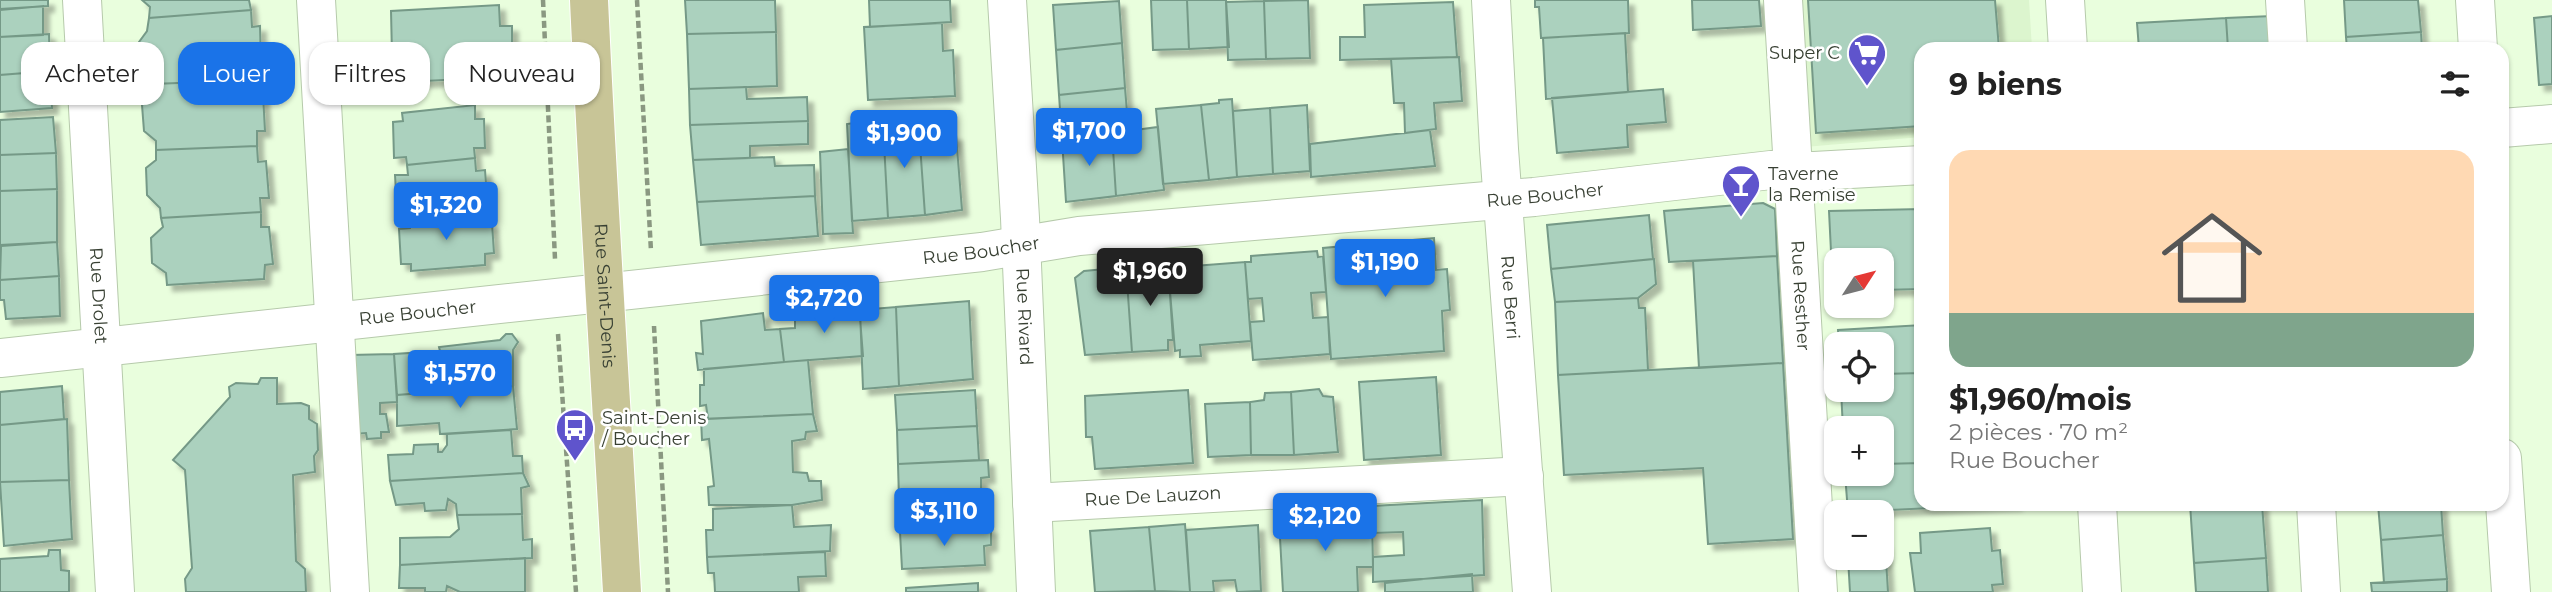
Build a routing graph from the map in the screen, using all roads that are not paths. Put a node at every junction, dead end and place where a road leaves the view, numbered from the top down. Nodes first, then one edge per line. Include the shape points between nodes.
1 (82, 0) edge
2 (316, 0) edge
3 (589, 0) edge
4 (1007, 0) edge
5 (1491, 0) edge
6 (1783, 0) edge
7 (2065, 0) edge
8 (2285, 0) edge
9 (2475, 0) edge
10 (2068, 42) edge
11 (2288, 42) edge
12 (2478, 42) edge
13 (2552, 124) edge
14 (2509, 127) edge
15 (1914, 165) edge
16 (1793, 169) junction
17 (1503, 199) junction
18 (1021, 246) junction
19 (604, 292) junction
20 (333, 321) junction
21 (102, 347) junction
22 (0, 358) edge
23 (1524, 476) junction
24 (1032, 503) junction
25 (2097, 511) edge
26 (2315, 511) edge
27 (2506, 511) edge
28 (115, 592) edge
29 (349, 592) edge
30 (622, 592) edge
31 (1036, 592) edge
32 (1532, 592) edge
33 (1818, 592) edge
34 (2102, 592) edge
35 (2321, 592) edge
36 (2511, 592) edge

1 - 21 street, Rue Drolet
2 - 20 street
3 - 19 main road, Rue Saint-Denis
4 - 18 street, Rue Rivard
5 - 17 street, Rue Berri
6 - 16 street, Rue Resther
7 - 10 street
8 - 11 street
9 - 12 street
13 - 14 street
15 - 16 street, Rue Boucher
16 - 17 street, Rue Boucher
16 - 33 street, Rue Resther
17 - 18 street, Rue Boucher via 1079,236
17 - 23 street, Rue Berri
18 - 19 street, Rue Boucher
18 - 24 street, Rue Rivard
19 - 20 street, Rue Boucher
19 - 30 main road, Rue Saint-Denis
20 - 21 street, Rue Boucher
20 - 29 street
21 - 22 street, Rue Boucher
21 - 28 street, Rue Drolet
23 - 24 street, Rue De Lauzon
23 - 32 street, Rue Berri
24 - 31 street, Rue Rivard
25 - 34 street
26 - 35 street
27 - 36 street

